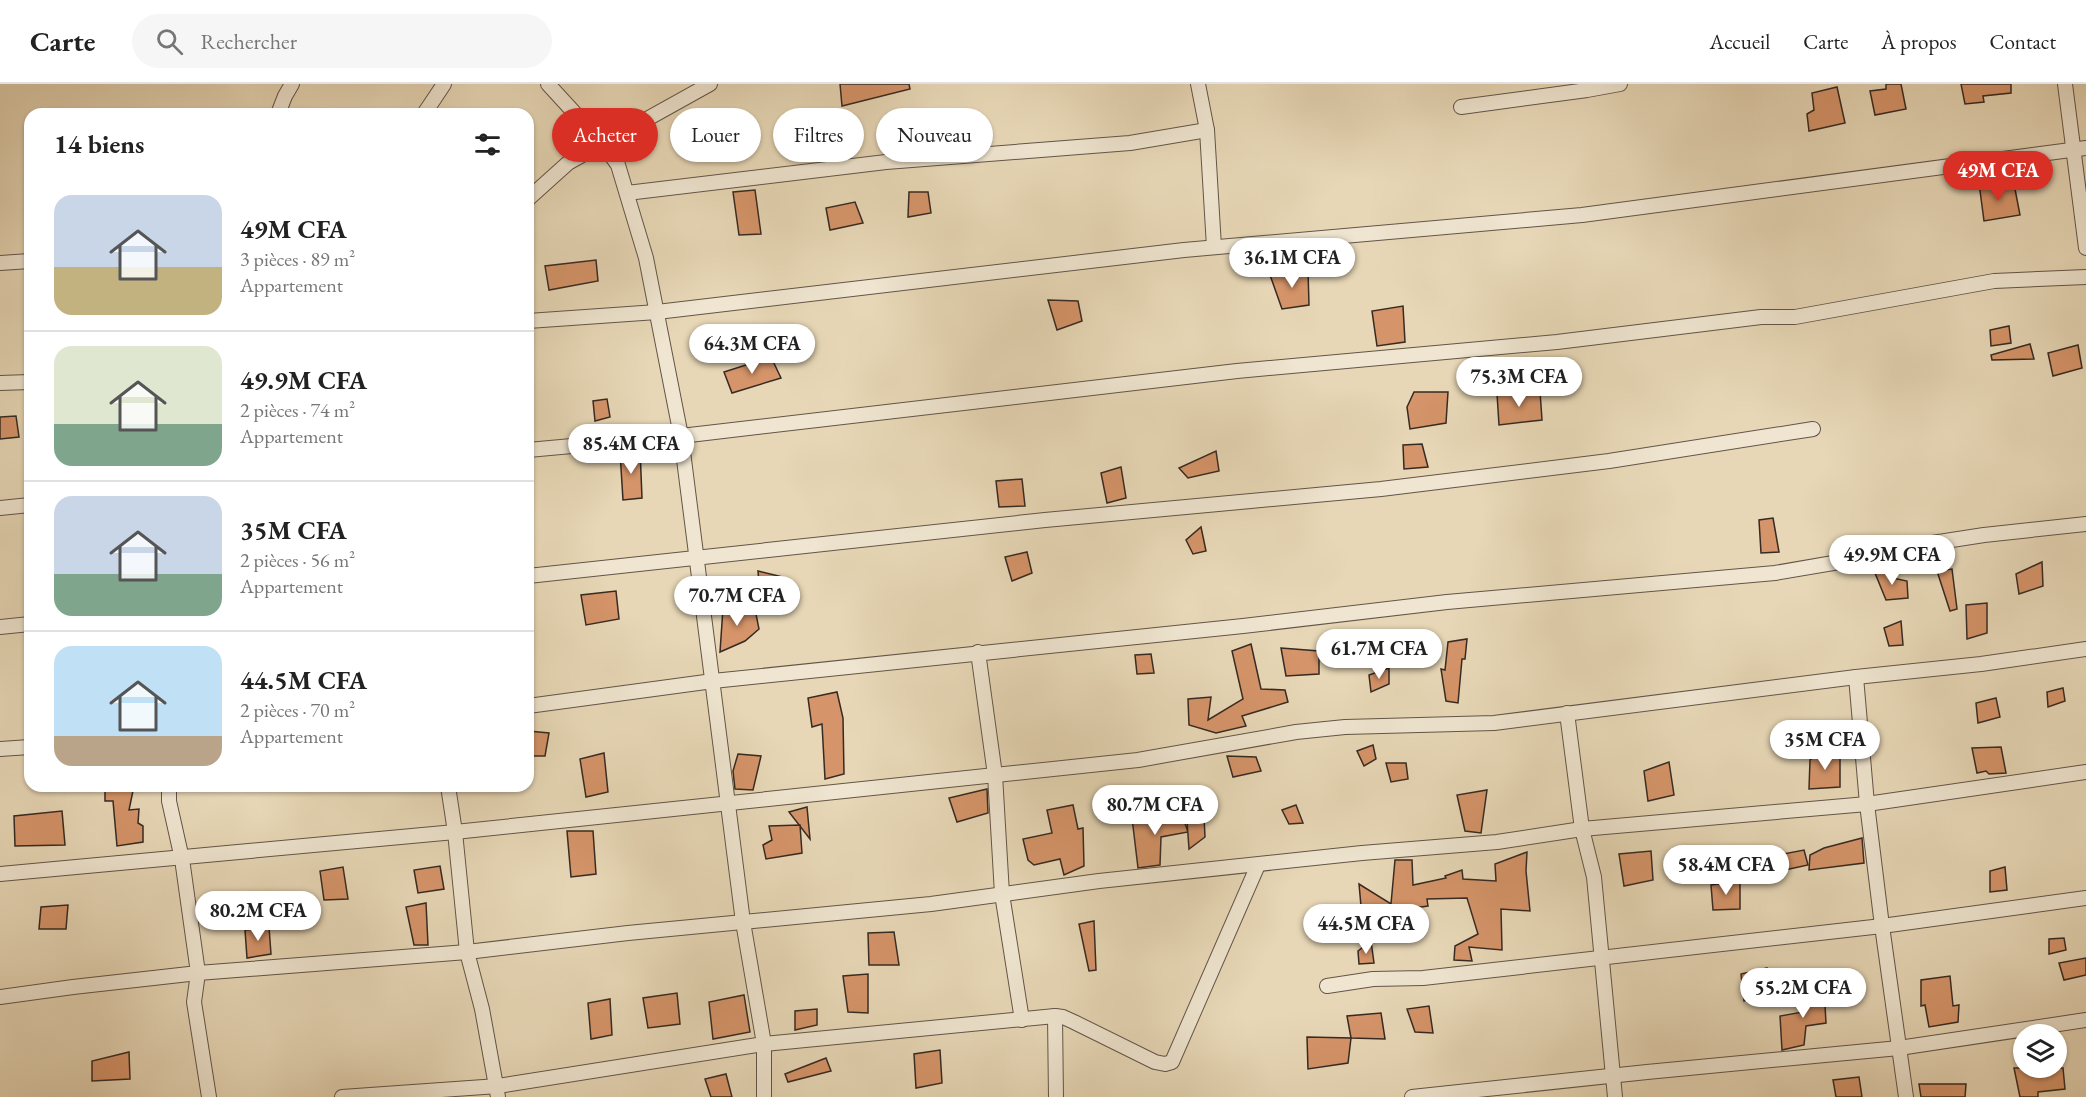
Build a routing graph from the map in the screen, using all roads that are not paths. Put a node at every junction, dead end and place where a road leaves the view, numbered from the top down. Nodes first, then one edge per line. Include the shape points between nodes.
1 (292, 84) edge
2 (444, 84) edge
3 (548, 84) edge
4 (710, 84) edge
5 (1198, 84) edge
6 (1620, 84) edge
7 (2065, 84) edge
8 (1461, 107) dead end
9 (280, 108) edge
10 (428, 108) edge
11 (570, 108) edge
12 (658, 113) edge
13 (1207, 130) junction
14 (2080, 149) edge
15 (570, 162) edge
16 (616, 162) edge
17 (627, 193) junction
18 (534, 194) edge
19 (1214, 247) junction
20 (2086, 248) edge
21 (24, 261) edge
22 (0, 263) edge
23 (2086, 277) edge
24 (657, 312) junction
25 (534, 321) edge
26 (24, 382) edge
27 (0, 383) edge
28 (1813, 429) dead end
29 (681, 436) junction
30 (534, 449) edge
31 (24, 505) edge
32 (0, 508) edge
33 (2086, 524) edge
34 (697, 559) junction
35 (534, 575) edge
36 (24, 625) edge
37 (0, 627) edge
38 (2086, 649) edge
39 (978, 652) junction
40 (1856, 677) junction
41 (713, 681) junction
42 (534, 705) edge
43 (1567, 712) junction
44 (24, 747) edge
45 (0, 749) edge
46 (2086, 772) edge
47 (995, 775) junction
48 (169, 792) edge
49 (449, 792) edge
50 (729, 803) junction
51 (1867, 804) junction
52 (1582, 829) junction
53 (455, 832) junction
54 (182, 859) junction
55 (1258, 865) junction
56 (0, 874) edge
57 (1002, 894) junction
58 (2086, 898) edge
59 (743, 922) junction
60 (1881, 926) junction
61 (467, 952) junction
62 (1601, 957) junction
63 (198, 973) junction
64 (1327, 986) dead end
65 (0, 997) edge
66 (1055, 1016) junction
67 (1022, 1020) junction
68 (2086, 1020) edge
69 (764, 1044) junction
70 (1899, 1048) junction
71 (1612, 1076) junction
72 (498, 1092) edge
73 (209, 1097) edge
74 (342, 1097) edge
75 (764, 1097) edge
76 (1056, 1097) edge
77 (1412, 1097) edge
78 (1615, 1097) edge
79 (1906, 1097) edge

1 - 9 street
2 - 10 street
3 - 11 street
4 - 12 street
5 - 13 street
6 - 8 street
7 - 14 street
13 - 17 street via 1130,143 886,162
13 - 19 street
14 - 19 street via 1582,215
14 - 20 street
15 - 18 street
16 - 17 street
17 - 24 street
19 - 24 street
21 - 22 street
23 - 29 street via 1994,281 1795,317 1761,317 1557,342 1237,371
24 - 25 street
24 - 29 street
26 - 27 street
28 - 34 street via 1609,461 1381,489 1056,519
29 - 30 street
29 - 34 street
31 - 32 street
33 - 39 street via 1900,548 1775,573 1447,602
34 - 35 street
34 - 41 street
36 - 37 street
38 - 40 street
39 - 41 street
39 - 47 street
40 - 43 street
40 - 51 street
41 - 42 street
41 - 50 street
43 - 47 street via 1494,723 1296,732 1138,760
43 - 52 street
44 - 45 street
46 - 51 street
47 - 50 street
47 - 57 street
48 - 54 street
49 - 53 street
50 - 53 street
50 - 59 street
51 - 52 street
51 - 60 street
52 - 55 street via 1497,842
52 - 62 street via 1594,877
53 - 54 street
53 - 61 street
54 - 56 street
54 - 63 street
55 - 57 street
55 - 66 street via 1172,1062 1155,1062
57 - 59 street
57 - 67 street
58 - 60 street
59 - 61 street
59 - 69 street
60 - 62 street
60 - 70 street
61 - 63 street
61 - 72 street
62 - 64 street
62 - 71 street
63 - 65 street
63 - 73 street via 194,1002
66 - 67 street
66 - 76 street
67 - 69 street
68 - 70 street
69 - 72 street
69 - 75 street
70 - 71 street
70 - 79 street
71 - 77 street
71 - 78 street
72 - 74 street

